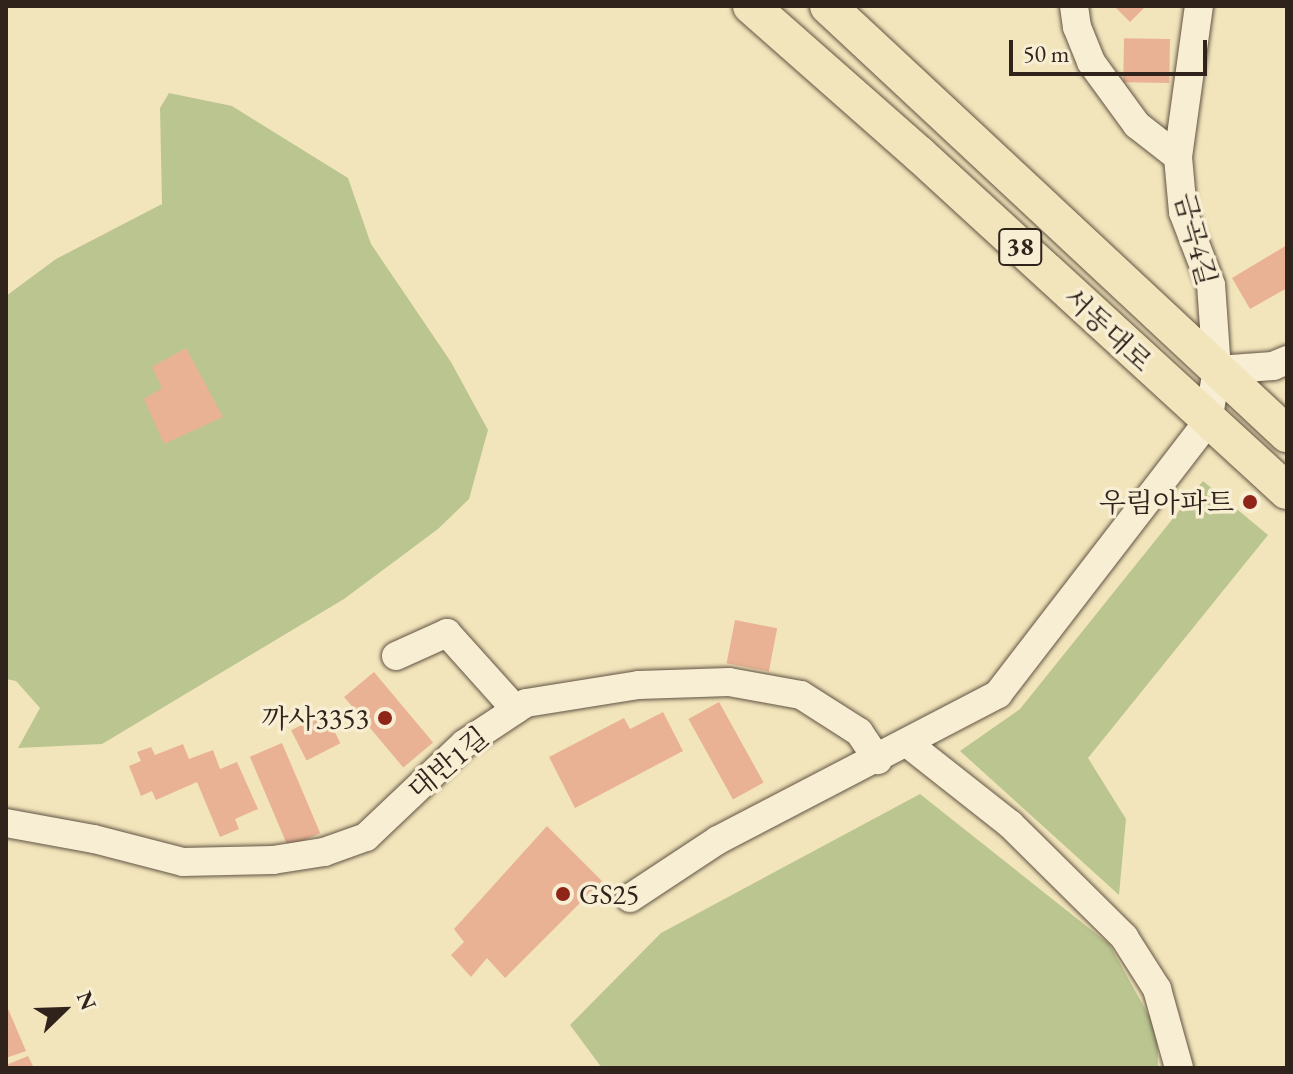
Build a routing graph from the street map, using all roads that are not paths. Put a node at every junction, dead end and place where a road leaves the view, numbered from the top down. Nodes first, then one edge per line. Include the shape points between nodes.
1 (751, 6) edge
2 (828, 6) edge
3 (1074, 6) edge
4 (1199, 6) edge
5 (1178, 157) junction
6 (1287, 360) edge
7 (1217, 370) junction
8 (1208, 421) junction
9 (1287, 434) edge
10 (1287, 491) edge
11 (396, 656) dead end
12 (516, 710) junction
13 (907, 743) junction
14 (878, 760) junction
15 (6, 823) edge
16 (630, 898) dead end
17 (1179, 1068) edge

1 - 8 main road, 서동대로 / 38
2 - 7 main road, 서동대로 / 38
3 - 5 street, 금곡4길 via 1091,62 1137,125
4 - 5 street, 금곡4길
5 - 7 street, 금곡4길 via 1183,212 1211,285
6 - 7 street
7 - 8 street, 금곡4길
7 - 9 main road, 서동대로 / 38
8 - 10 main road, 서동대로 / 38
8 - 13 street via 998,694
11 - 12 street via 447,633
12 - 14 street, 대반1길 via 526,703 639,685 729,682 801,695 859,732
12 - 15 street, 대반1길 via 464,744 366,837 324,852 273,860 183,862
13 - 14 street
13 - 17 street via 1010,824 1124,937 1157,989
14 - 16 street via 718,840

